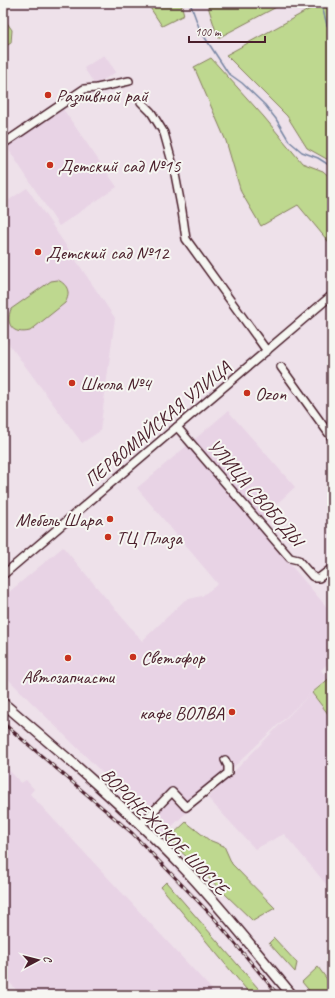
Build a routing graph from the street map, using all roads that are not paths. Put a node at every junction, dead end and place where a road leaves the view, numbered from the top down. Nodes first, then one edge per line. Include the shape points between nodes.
1 (129, 82) dead end
2 (141, 102) dead end
3 (3, 144) edge
4 (332, 295) edge
5 (267, 350) junction
6 (281, 367) dead end
7 (177, 427) junction
8 (332, 438) edge
9 (332, 568) edge
10 (3, 575) edge
11 (3, 703) edge
12 (225, 760) dead end
13 (140, 825) junction
14 (292, 995) edge

1 - 3 street via 84,89
2 - 5 street via 151,112 164,133 174,169 186,239
4 - 5 street, ПЕРВОМАЙСКАЯ УЛИЦА
5 - 7 street, ПЕРВОМАЙСКАЯ УЛИЦА
6 - 8 street
7 - 9 street, УЛИЦА СВОБОДЫ via 290,558 298,560 316,578
7 - 10 street, ПЕРВОМАЙСКАЯ УЛИЦА
11 - 13 main road, ВОРОНЕЖСКОЕ ШОССЕ
12 - 13 street via 228,773 186,807 172,792
13 - 14 main road, ВОРОНЕЖСКОЕ ШОССЕ via 210,898

